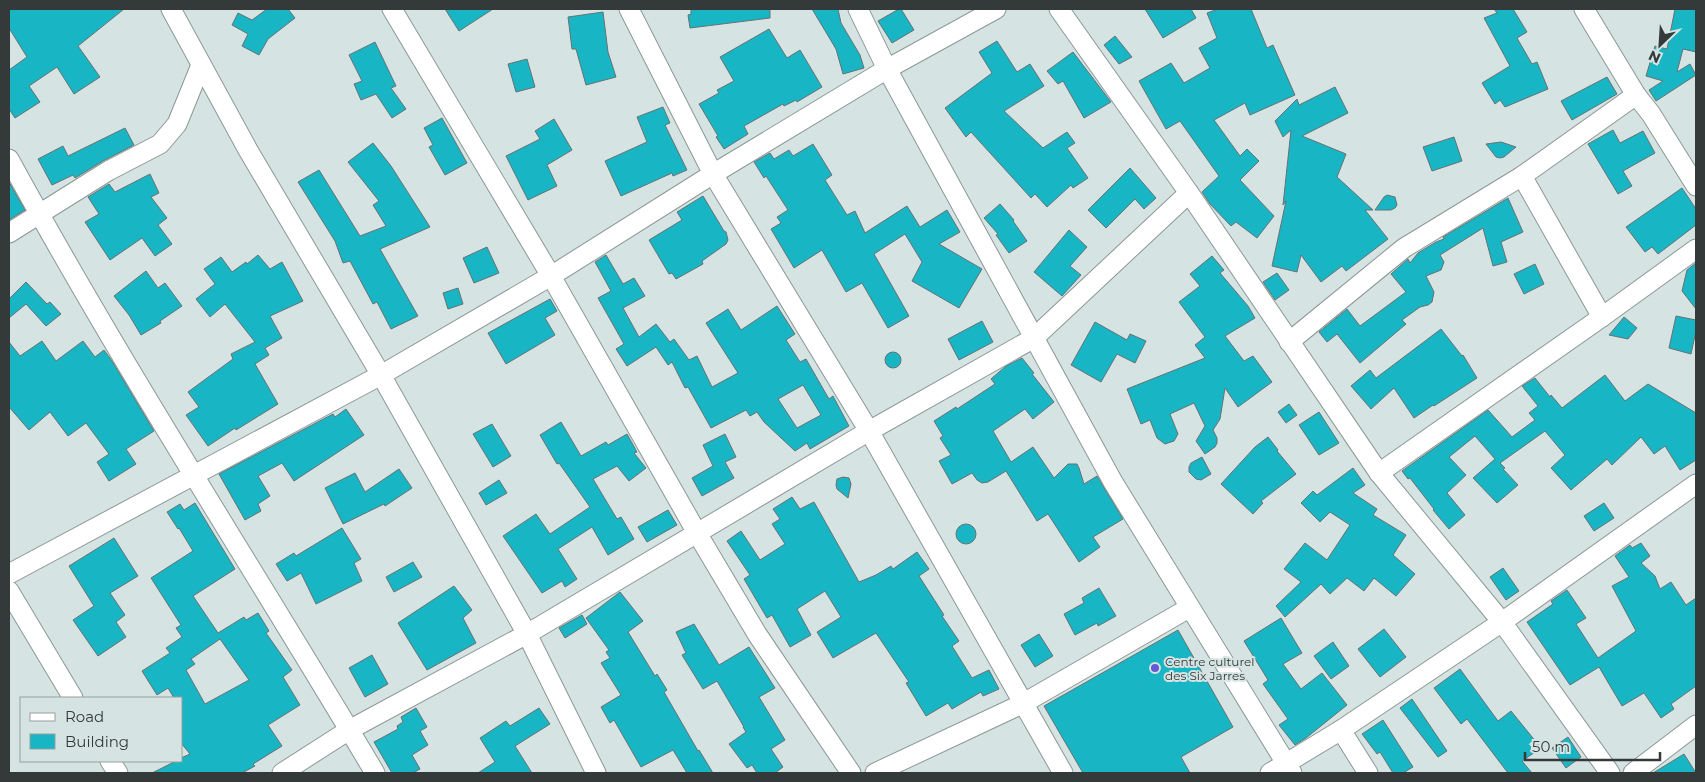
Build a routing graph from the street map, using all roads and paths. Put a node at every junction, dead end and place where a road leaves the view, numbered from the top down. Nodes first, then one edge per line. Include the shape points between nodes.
1 (174, 9) edge
2 (392, 9) edge
3 (629, 9) edge
4 (858, 9) edge
5 (996, 9) edge
6 (1059, 9) edge
7 (1584, 9) edge
8 (201, 65) junction
9 (887, 69) junction
10 (1636, 95) junction
11 (9, 159) edge
12 (713, 174) junction
13 (1522, 176) junction
14 (1696, 186) edge
15 (1188, 193) junction
16 (39, 215) junction
17 (9, 233) edge
18 (1696, 249) edge
19 (551, 276) junction
20 (1602, 317) junction
21 (1034, 338) junction
22 (1289, 342) junction
23 (381, 375) junction
24 (870, 432) junction
25 (1379, 473) junction
26 (194, 476) junction
27 (1696, 484) edge
28 (697, 533) junction
29 (9, 574) edge
30 (9, 591) edge
31 (1190, 608) junction
32 (1502, 622) junction
33 (527, 634) junction
34 (72, 697) edge
35 (1022, 704) junction
36 (1696, 724) edge
37 (349, 730) junction
38 (1340, 730) junction
39 (111, 762) edge
40 (1282, 770) edge
41 (118, 773) edge
42 (282, 773) edge
43 (374, 773) edge
44 (596, 773) edge
45 (851, 773) edge
46 (875, 773) edge
47 (1063, 773) edge
48 (1368, 773) edge
49 (1610, 773) edge
50 (1633, 773) edge

1 - 8 street
2 - 19 street
3 - 12 street
4 - 9 street
5 - 9 street
6 - 15 street
7 - 10 street
8 - 16 street via 177,124 160,144 108,171
8 - 23 street
9 - 12 street
9 - 21 street
10 - 13 street
10 - 14 street
11 - 16 street
12 - 19 street
12 - 24 street
13 - 20 street
13 - 22 street via 1404,248
15 - 21 street
15 - 22 street
16 - 17 street
16 - 26 street
18 - 20 street
19 - 23 street
19 - 28 street
20 - 25 street
21 - 24 street
21 - 31 street via 1113,482
22 - 25 street
23 - 26 street
23 - 33 street
24 - 28 street
24 - 35 street
25 - 32 street
26 - 29 street
26 - 37 street
27 - 32 street
28 - 33 street
28 - 45 street via 756,634
30 - 34 street
31 - 35 street
31 - 40 street
32 - 38 street
32 - 49 street
33 - 37 street
33 - 44 street
35 - 46 street
35 - 47 street
36 - 50 street
37 - 42 street
37 - 43 street
38 - 40 street
38 - 48 street
39 - 41 street

